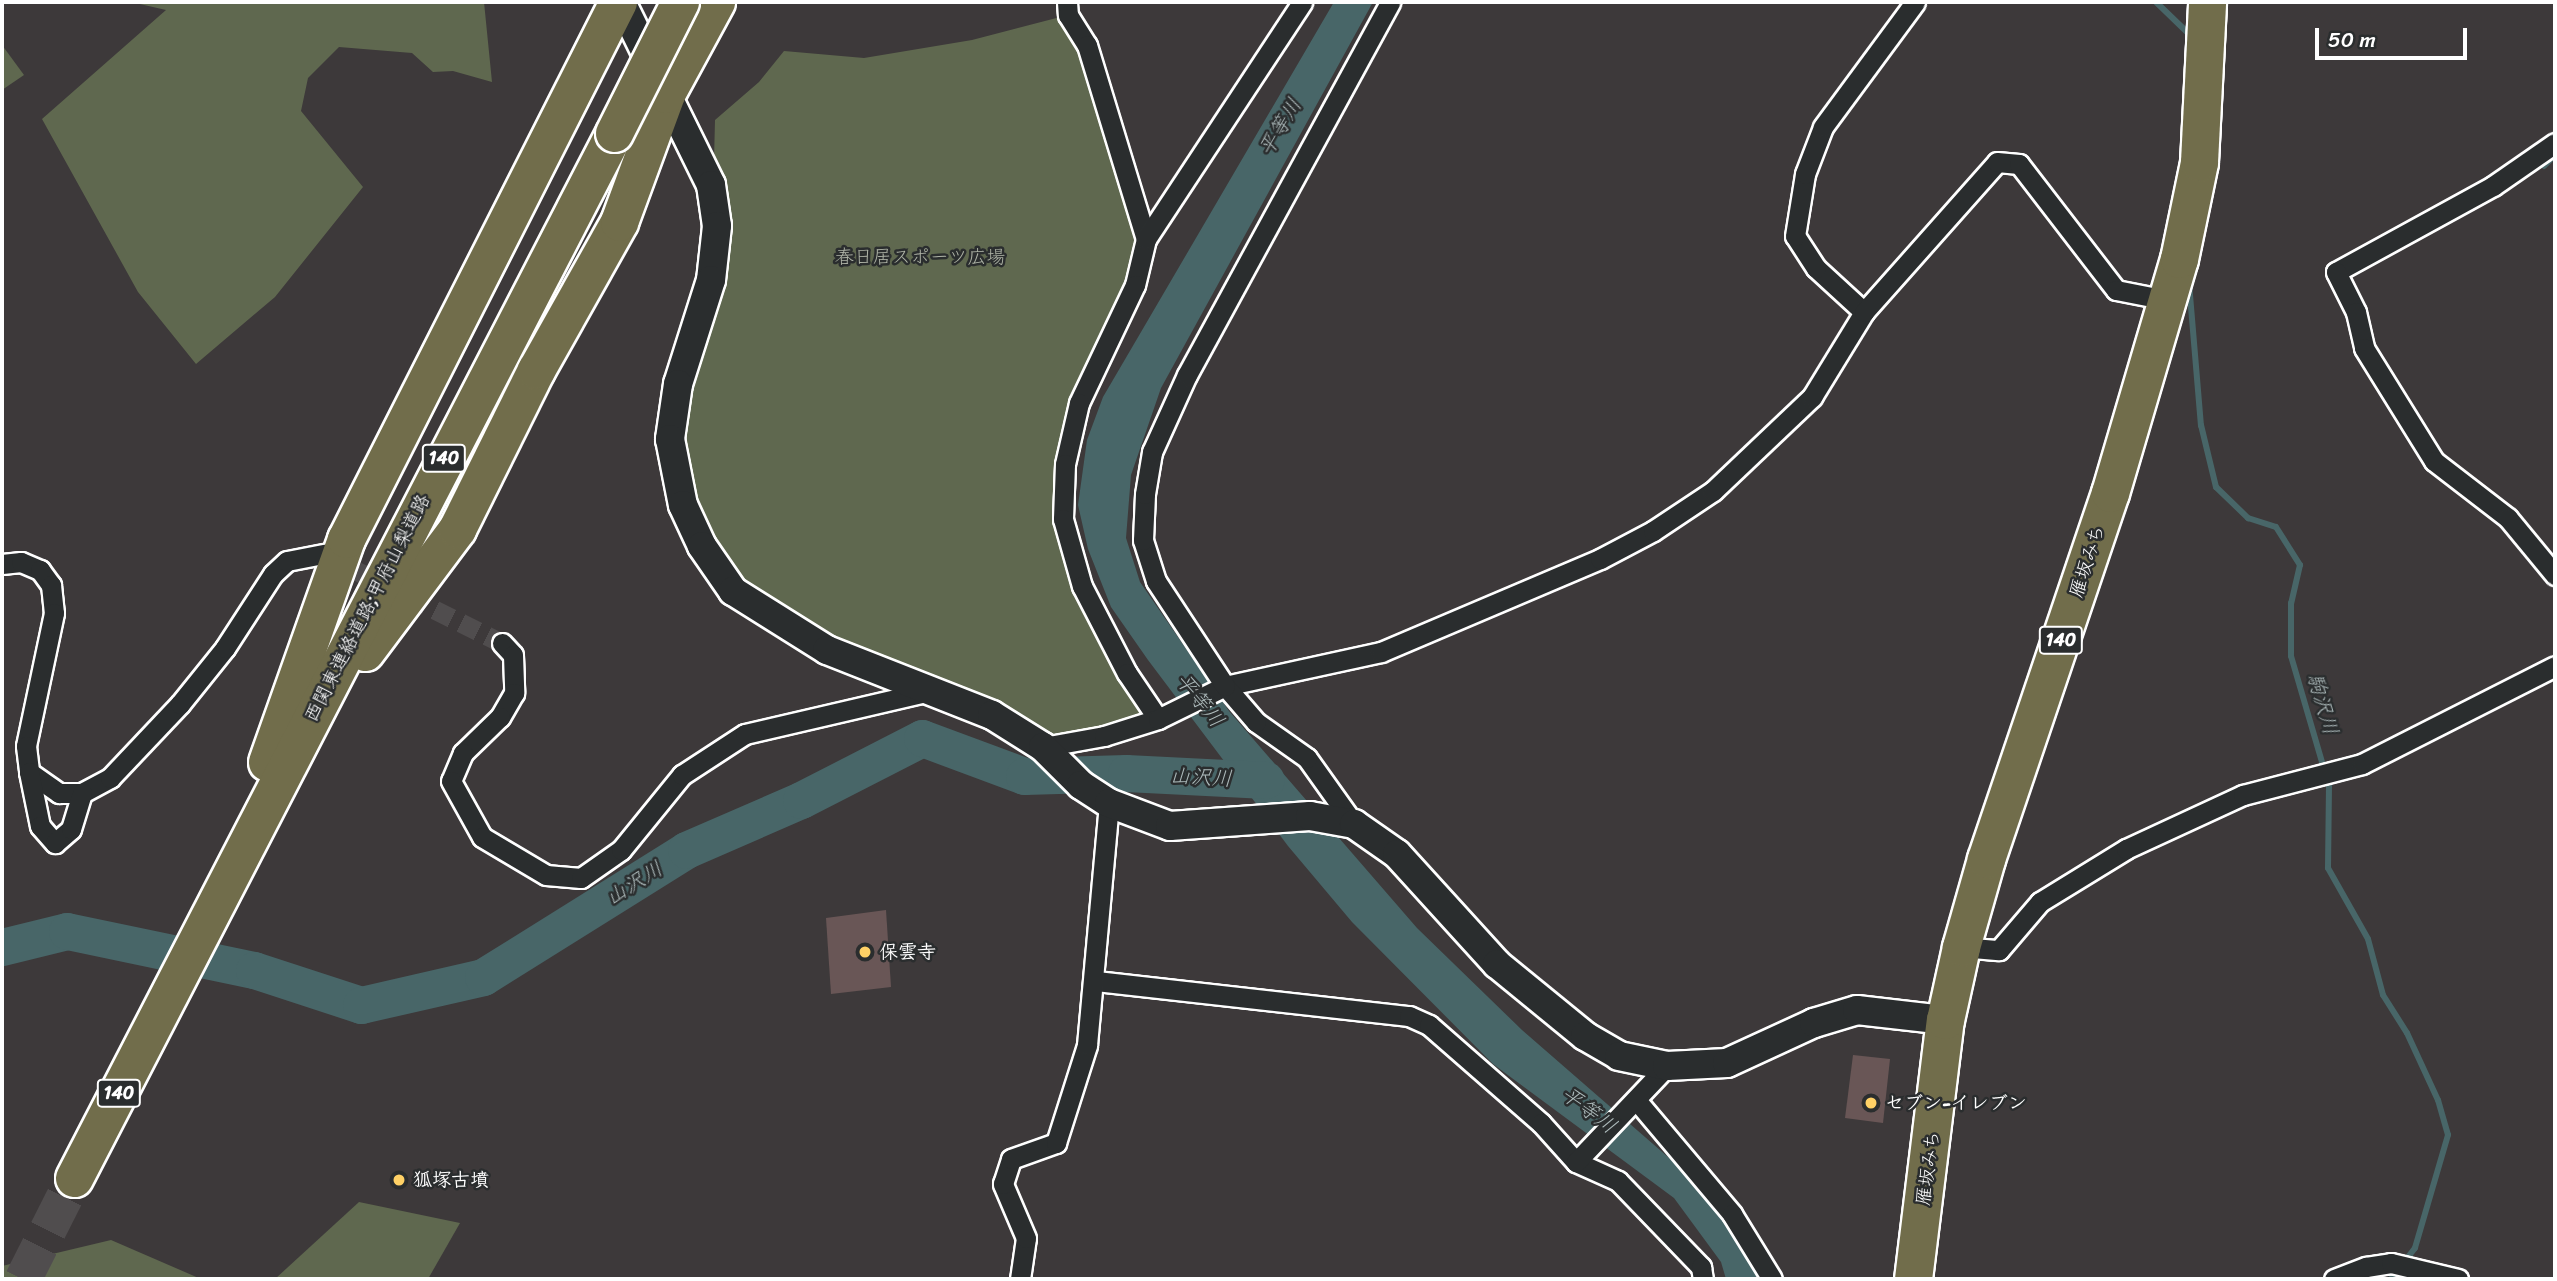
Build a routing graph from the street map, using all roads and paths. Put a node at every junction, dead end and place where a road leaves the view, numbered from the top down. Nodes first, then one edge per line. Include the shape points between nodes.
1 (619, 2) edge
2 (680, 2) edge
3 (716, 2) edge
4 (1067, 2) edge
5 (1303, 2) edge
6 (1390, 2) edge
7 (1915, 2) edge
8 (2207, 2) edge
9 (666, 94) junction
10 (2555, 143) edge
11 (1146, 239) junction
12 (2167, 300) junction
13 (1864, 312) junction
14 (324, 554) tunnel mouth
15 (2, 564) edge
16 (2555, 576) edge
17 (502, 643) tunnel mouth
18 (2555, 666) edge
19 (1225, 686) junction
20 (930, 691) junction
21 (1158, 719) junction
22 (1047, 751) junction
23 (29, 772) junction
24 (278, 784) junction
25 (82, 793) junction
26 (1109, 803) junction
27 (1354, 824) junction
28 (213, 915) junction
29 (1961, 947) junction
30 (1096, 981) junction
31 (1945, 1020) junction
32 (1667, 1066) junction
33 (1632, 1105) junction
34 (1576, 1162) junction
35 (74, 1178) tunnel mouth
36 (1020, 1279) edge
37 (1703, 1279) edge
38 (1772, 1279) edge
39 (1913, 1279) edge
40 (2334, 1279) edge
41 (2458, 1279) edge

1 - 9 street
1 - 28 highway via 346,539
2 - 24 highway, 西関東連絡道路;甲府山梨道路 / 140, bridge
3 - 9 highway
4 - 11 street via 1068,15 1087,45
5 - 11 street
6 - 19 street via 1187,375 1152,452 1143,541 1156,581
7 - 13 street via 1823,127 1805,173 1795,236 1816,268
8 - 12 highway, 雁坂みち / 140 via 2199,162
9 - 20 street via 710,185 717,226 710,281 678,384 670,439 683,505 702,546 733,591 827,650
9 - 24 highway via 618,222 536,370 457,529 377,634
10 - 16 street via 2504,179 2336,272 2356,312 2364,348 2434,461 2508,518
11 - 21 street via 1135,285 1079,403 1065,464 1063,519 1082,586 1127,673
12 - 13 street via 2116,290 2019,164 1997,162
12 - 29 highway, 雁坂みち / 140 via 2110,493 1986,859
13 - 19 street via 1812,397 1713,491 1653,531 1600,559 1381,652
14 - 25 street via 287,561 273,574 225,648 180,704 110,778
15 - 23 street via 21,562 40,570 51,586 54,613 26,746
17 - 20 street via 513,655 514,693 500,717 463,753 451,781 482,837 546,874 582,878 611,857 682,775 745,734
18 - 29 street via 2362,764 2242,795 2126,849 2040,902 1999,950
19 - 21 street
19 - 27 street via 1256,722 1307,758
20 - 22 street via 992,715
21 - 22 street
22 - 26 street via 1081,785
23 - 25 street via 59,793
23 - 25 street via 40,826 55,843 71,829
24 - 28 highway, 西関東連絡道路;甲府山梨道路 / 140
26 - 27 street via 1170,826 1310,816
26 - 30 street
27 - 32 street via 1397,854 1497,964 1585,1036 1619,1056
28 - 35 highway, 西関東連絡道路;甲府山梨道路 / 140
29 - 31 highway, 雁坂みち / 140
30 - 34 street via 1409,1016 1429,1025 1541,1123
30 - 36 street via 1087,1045 1056,1143 1011,1159 1003,1184 1026,1238
31 - 32 street via 1857,1010 1814,1023 1727,1063
31 - 39 highway, 雁坂みち / 140
32 - 33 street
33 - 34 street
33 - 38 street via 1732,1213
34 - 37 street via 1618,1181 1701,1267
40 - 41 street via 2366,1267 2393,1264

